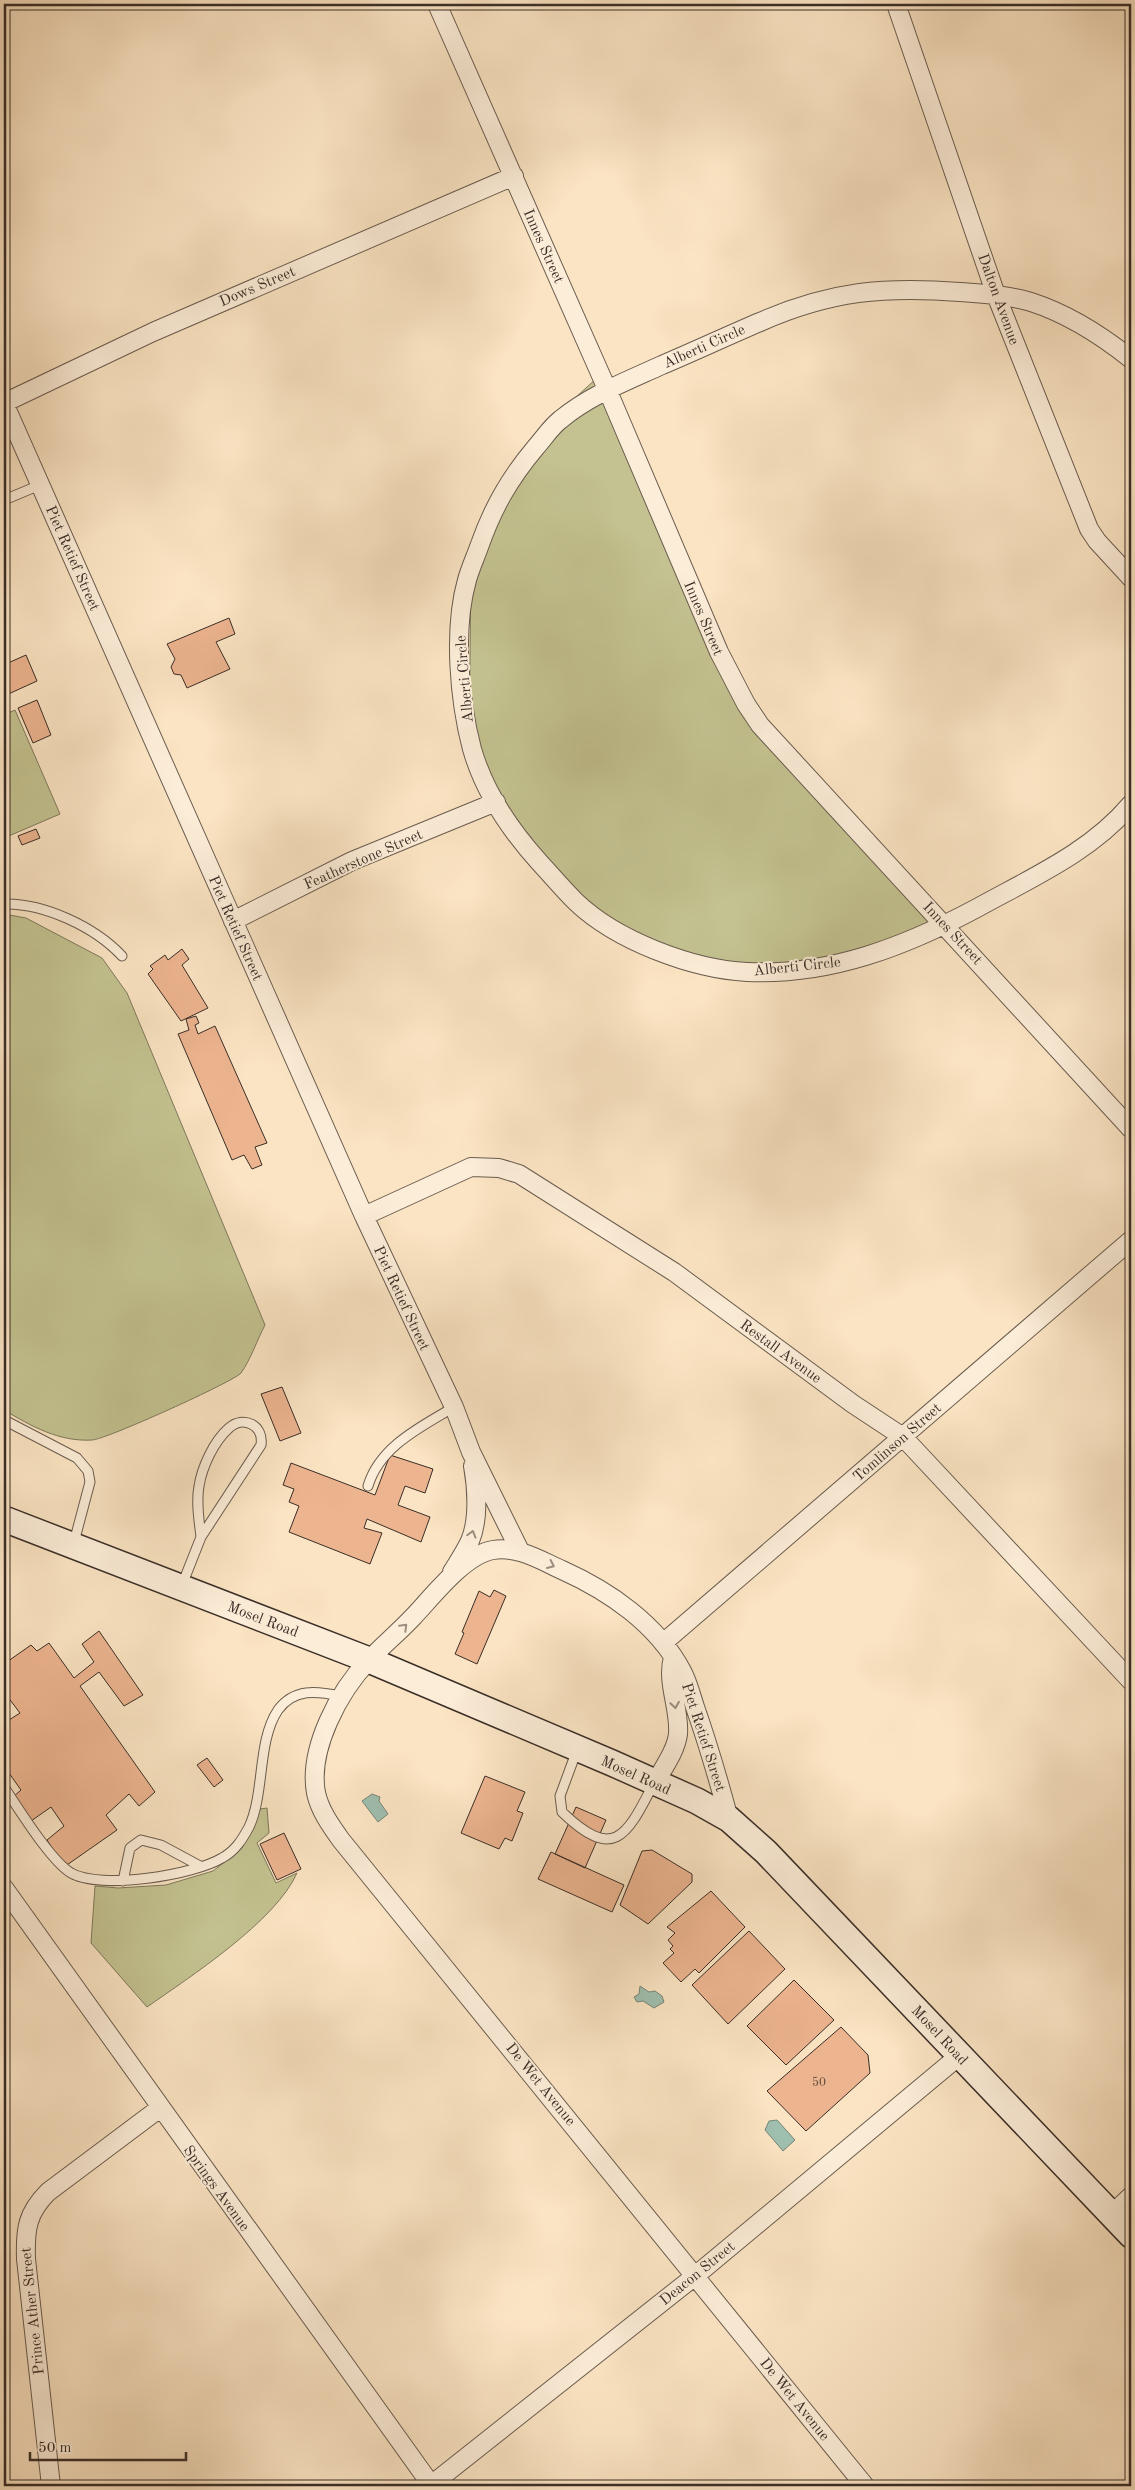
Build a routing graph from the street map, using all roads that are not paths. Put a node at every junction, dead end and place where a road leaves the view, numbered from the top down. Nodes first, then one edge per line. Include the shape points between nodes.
1 (437, 4) edge
2 (896, 4) edge
3 (514, 176) junction
4 (996, 295) junction
5 (1131, 359) edge
6 (607, 389) junction
7 (4, 403) edge
8 (40, 485) junction
9 (4, 500) edge
10 (1131, 578) edge
11 (496, 802) junction
12 (1131, 804) edge
13 (4, 904) edge
14 (233, 921) junction
15 (945, 924) junction
16 (122, 956) dead end
17 (1131, 1128) edge
18 (364, 1216) junction
19 (1131, 1240) edge
20 (454, 1407) junction
21 (4, 1420) edge
22 (903, 1437) junction
23 (471, 1452) junction
24 (368, 1486) dead end
25 (4, 1520) edge
26 (201, 1537) junction
27 (73, 1546) junction
28 (520, 1551) junction
29 (450, 1577) junction
30 (181, 1587) junction
31 (668, 1650) junction
32 (369, 1660) junction
33 (1131, 1681) edge
34 (340, 1696) junction
35 (578, 1749) junction
36 (654, 1783) junction
37 (4, 1787) edge
38 (729, 1820) junction
39 (200, 1866) junction
40 (124, 1881) junction
41 (4, 1888) edge
42 (959, 2056) junction
43 (160, 2108) junction
44 (1131, 2196) edge
45 (1111, 2214) junction
46 (1131, 2235) edge
47 (695, 2276) junction
48 (51, 2486) edge
49 (432, 2486) edge
50 (865, 2486) edge

1 - 3 street, Innes Street
2 - 4 street, Dalton Avenue
3 - 6 street, Innes Street
3 - 7 street, Dows Street via 153,332
4 - 5 street, Alberti Circle via 1030,302 1065,316 1096,332
4 - 6 street, Alberti Circle via 919,288 883,289 815,301 775,315
4 - 10 street, Dalton Avenue via 1089,529
6 - 11 street, Alberti Circle via 558,421 513,475 481,540 466,584 460,631 465,712 473,752
6 - 15 street, Innes Street via 719,652 746,704 760,725
7 - 8 street, Piet Retief Street
8 - 9 lane
8 - 14 street, Piet Retief Street
11 - 14 street, Featherstone Street via 352,861
11 - 15 street, Alberti Circle via 518,838 579,905 646,947 694,963 745,972 816,967 869,957
12 - 15 street, Alberti Circle via 1102,835 1078,851
13 - 16 lane via 54,914 109,942
14 - 18 street, Piet Retief Street
15 - 17 street, Innes Street
18 - 20 street, Piet Retief Street
18 - 22 street, Restall Avenue via 471,1167 499,1168 519,1174 674,1272
19 - 22 street, Tomlinson Street
20 - 23 street, Piet Retief Street
20 - 24 lane via 403,1438 378,1466
21 - 27 lane via 77,1458 88,1471 90,1482
22 - 31 street, Tomlinson Street
22 - 33 street, Restall Avenue
23 - 28 street, Piet Retief Street
29 -> 23 street, Piet Retief Street via 470,1540 474,1524 476,1499
25 - 27 street, Mosel Road
26 - 26 lane via 261,1445 261,1433 251,1423 230,1426 209,1458 199,1487
26 - 30 lane
27 - 30 street, Mosel Road
28 - 29 street, Piet Retief Street via 494,1550 481,1554
28 -> 31 street, Piet Retief Street via 569,1573 628,1608
32 -> 29 street, Piet Retief Street
30 - 32 street, Mosel Road
31 -> 36 street, Piet Retief Street via 678,1736
31 - 38 street, Piet Retief Street via 682,1671
32 - 34 street, De Wet Avenue
32 - 35 street, Mosel Road
34 - 39 lane via 315,1690 293,1697 278,1710 268,1737 250,1825 233,1851 214,1863
34 - 47 street, De Wet Avenue via 315,1767 316,1794 325,1816 341,1840
35 - 36 street, Mosel Road
35 - 36 lane via 560,1796 562,1812 586,1832 604,1840 613,1840 622,1834 636,1818
36 - 38 street, Mosel Road via 697,1801
37 - 40 lane via 62,1866 82,1878
38 - 42 street, Mosel Road via 766,1852
39 - 40 lane via 157,1878
39 - 40 lane via 161,1845 141,1840 130,1848
41 - 43 street, Springs Avenue
42 - 45 street, Mosel Road
42 - 47 street, Deacon Street
43 - 48 street, Prince Ather Street via 48,2192 35,2205 28,2222 26,2259
43 - 49 street, Springs Avenue
44 - 45 street
45 - 46 street, Mosel Road
47 - 49 street, Deacon Street
47 - 50 street, De Wet Avenue

